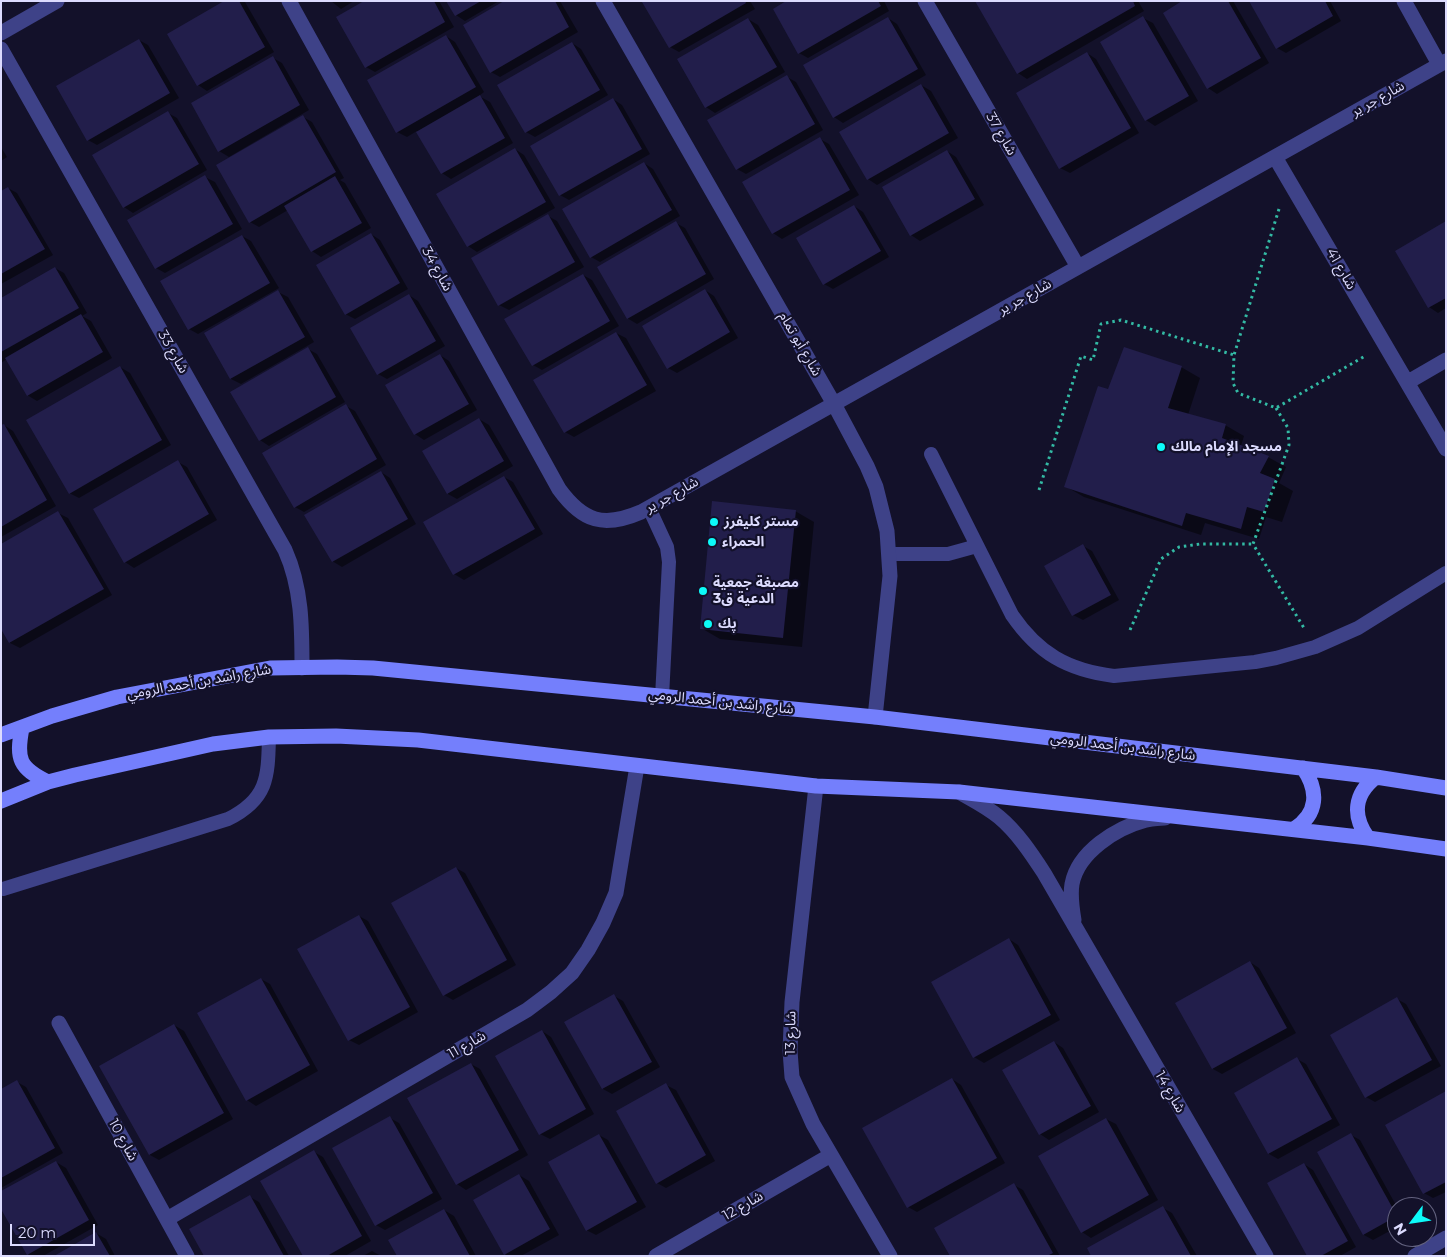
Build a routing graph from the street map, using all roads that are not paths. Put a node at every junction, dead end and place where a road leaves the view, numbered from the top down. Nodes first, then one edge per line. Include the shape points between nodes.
1 (57, 1) edge
2 (289, 1) edge
3 (603, 1) edge
4 (925, 1) edge
5 (1404, 1) edge
6 (1, 33) edge
7 (1, 49) edge
8 (1443, 63) edge
9 (1275, 157) junction
10 (1078, 267) junction
11 (1446, 360) edge
12 (1408, 382) junction
13 (834, 404) junction
14 (1446, 449) edge
15 (931, 454) dead end
16 (649, 508) junction
17 (601, 520) joint
18 (977, 546) junction
19 (889, 554) junction
20 (1446, 573) edge
21 (302, 668) junction
22 (662, 696) junction
23 (875, 717) junction
24 (22, 728) junction
25 (1, 735) edge
26 (269, 736) junction
27 (637, 766) junction
28 (1303, 768) junction
29 (1376, 777) junction
30 (48, 782) junction
31 (816, 786) junction
32 (1446, 788) edge
33 (959, 792) junction
34 (1, 801) edge
35 (1179, 816) junction
36 (1294, 830) junction
37 (1368, 838) junction
38 (1446, 849) edge
39 (3, 889) dead end
40 (1075, 928) junction
41 (59, 1023) dead end
42 (831, 1155) junction
43 (167, 1219) junction
44 (1446, 1238) edge
45 (187, 1256) edge
46 (656, 1256) edge
47 (890, 1256) edge
48 (1266, 1256) edge
49 (1416, 1256) edge

1 - 6 street
2 - 17 street, شارع 34 via 559,490 578,511
3 - 13 street, شارع أبو تمام
4 - 10 street, شارع 37
5 - 8 street
7 - 21 street, شارع 33 via 285,550 300,600
8 - 9 street, شارع جر ير
9 - 10 street, شارع جر ير
9 - 12 street, شارع 41
10 - 13 street, شارع جر ير
11 - 12 street
12 - 14 street, شارع 41
13 - 16 street, شارع جر ير
13 - 19 street, شارع أبو تمام via 876,487
15 - 18 lane
16 - 17 street, شارع جر ير via 628,518
16 - 22 lane via 667,547 669,562
18 - 19 lane via 948,554
18 - 20 lane via 1012,615 1038,647 1073,668 1114,676 1255,662 1315,647 1358,628
19 - 23 street, شارع أبو تمام via 890,576
21 - 22 street, شارع راشد بن أحمد الرومي via 373,668
21 - 24 street, شارع راشد بن أحمد الرومي via 270,668 118,697
22 - 23 street, شارع راشد بن أحمد الرومي
23 - 28 street, شارع راشد بن أحمد الرومي
24 - 25 street, شارع راشد بن أحمد الرومي
24 - 30 street via 18,747 22,762 32,774
26 - 27 street via 418,740
26 - 30 street via 213,744
26 - 39 lane via 265,782 259,794 240,813
27 - 31 street
27 - 43 street, شارع 11 via 616,893 603,923 572,973 528,1010
28 - 29 street, شارع راشد بن أحمد الرومي
28 - 36 street via 1311,782 1314,798 1308,817
29 - 32 street, شارع راشد بن أحمد الرومي
29 - 37 street via 1363,790 1357,809 1358,819
30 - 34 street
31 - 33 street
31 - 42 street, شارع 13 via 792,1002 790,1051 792,1077
33 - 35 street
33 - 40 street, شارع 14 via 1000,818 1015,834 1044,873
35 - 36 street
35 - 40 street, شارع 14 via 1132,825 1102,842 1089,854 1072,883
36 - 37 street
37 - 38 street
40 - 48 street, شارع 14
41 - 43 street, شارع 10
42 - 46 street, شارع 12
42 - 47 street, شارع 13
43 - 45 street, شارع 10
44 - 49 street

